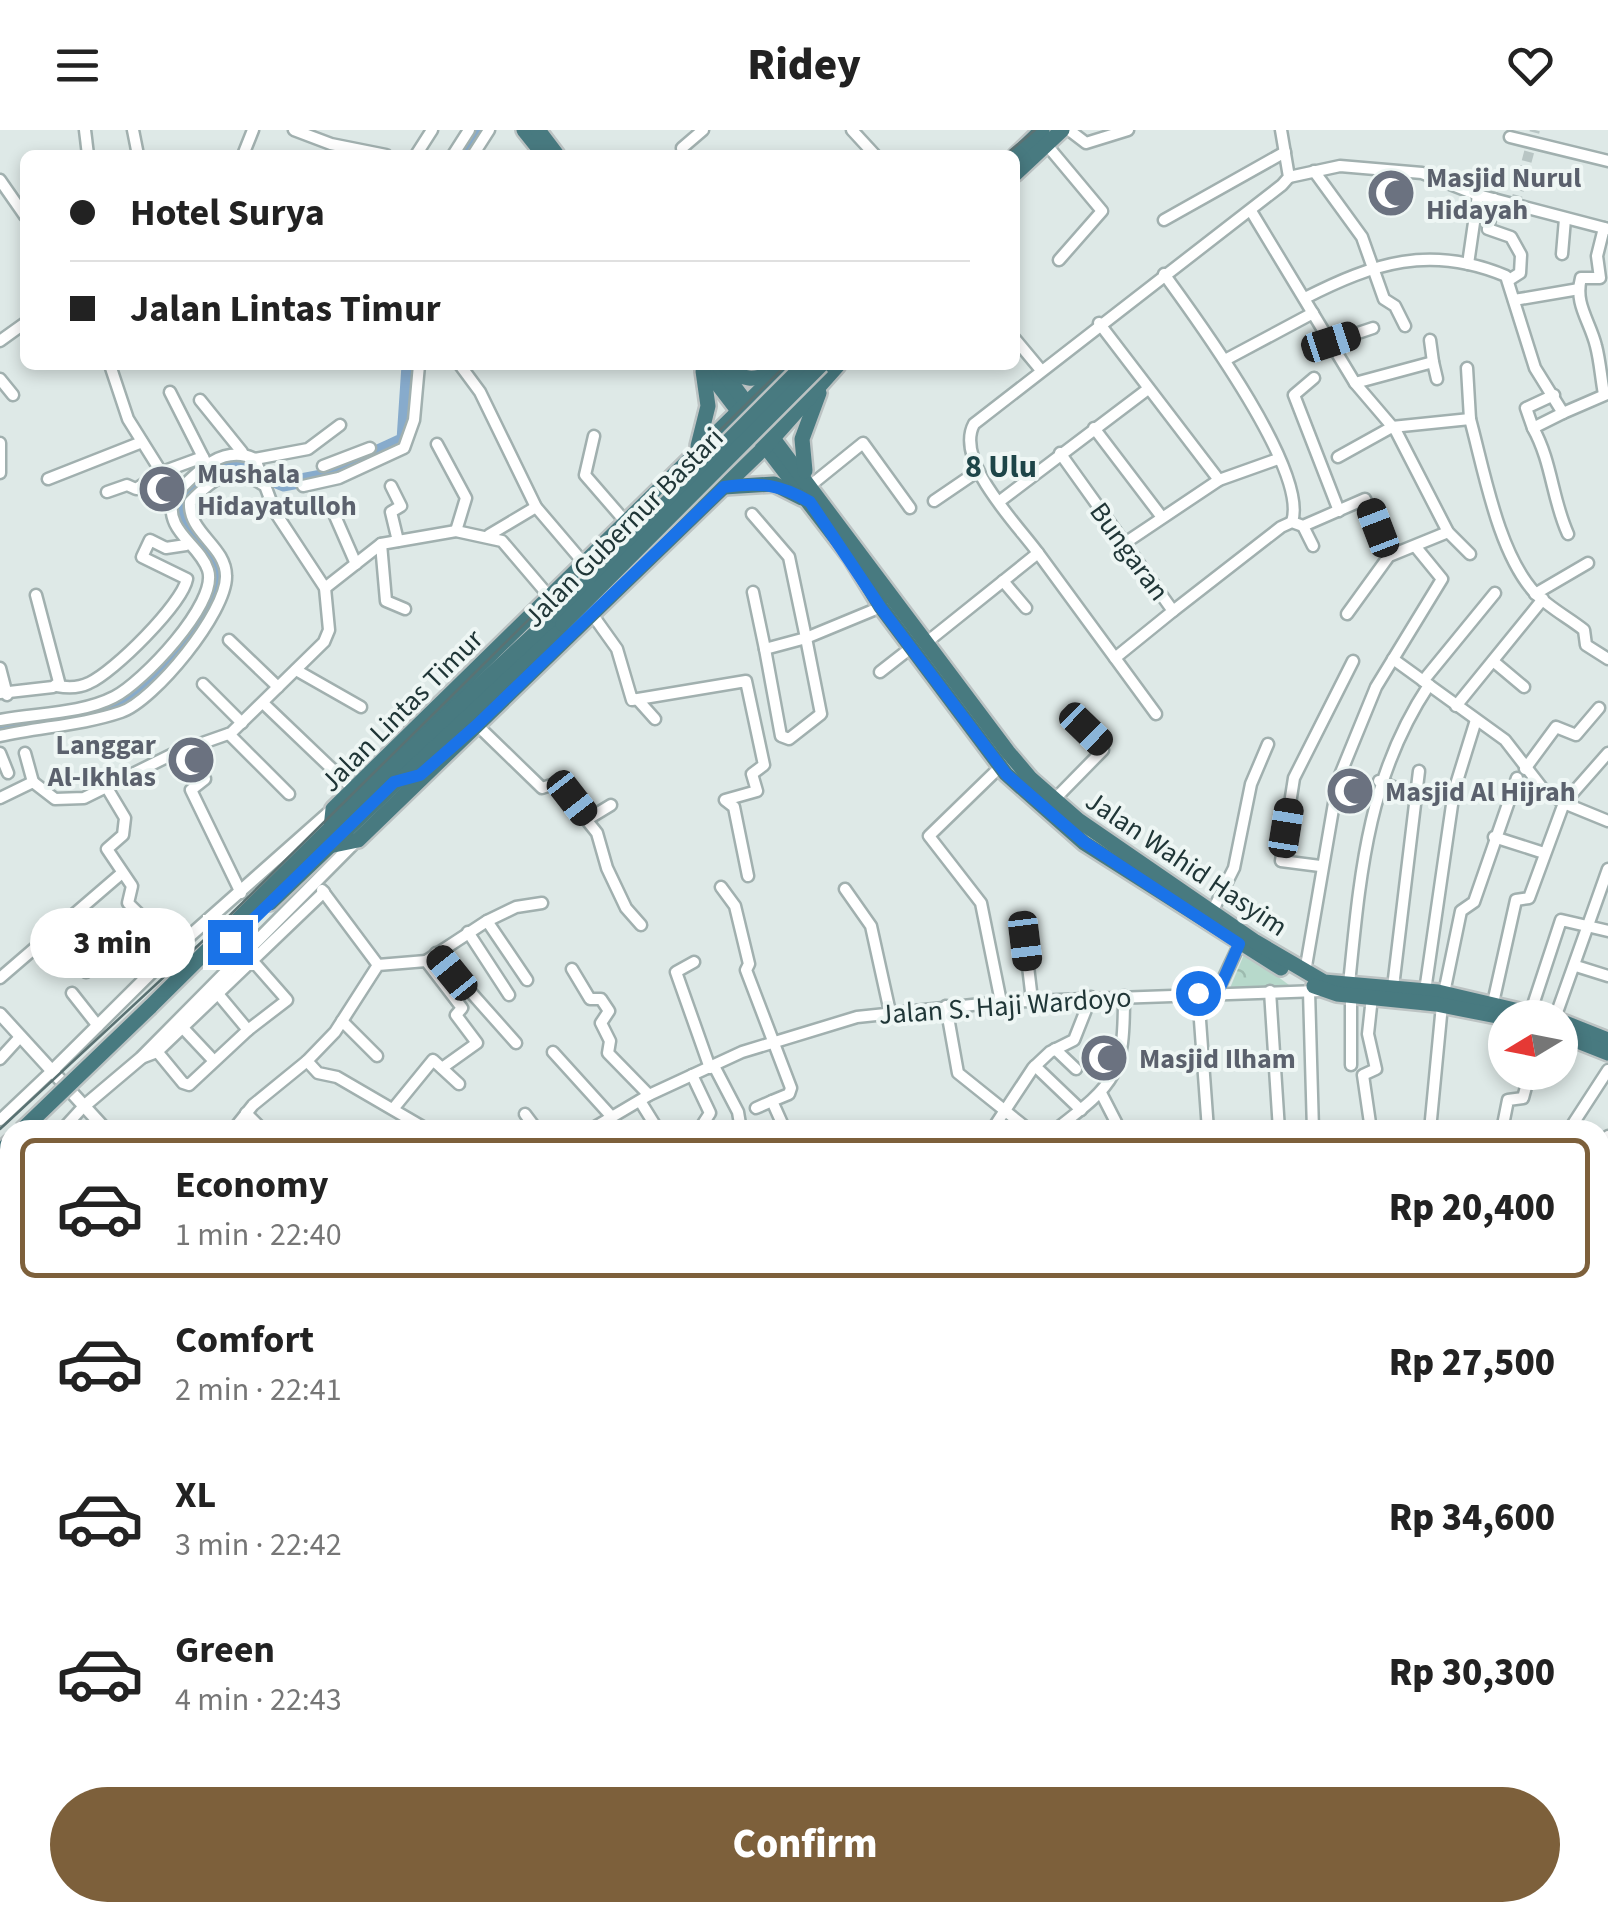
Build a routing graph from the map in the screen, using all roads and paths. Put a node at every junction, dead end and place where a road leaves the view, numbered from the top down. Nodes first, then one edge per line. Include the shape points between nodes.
1 (294, 130) edge
2 (524, 130) edge
3 (538, 130) edge
4 (703, 130) edge
5 (852, 130) edge
6 (1065, 130) edge
7 (1128, 130) edge
8 (1281, 130) edge
9 (1044, 137) edge
10 (1510, 137) dead end
11 (361, 150) edge
12 (540, 150) edge
13 (554, 150) edge
14 (682, 150) edge
15 (869, 150) edge
16 (1285, 152) junction
17 (1020, 153) edge
18 (1608, 160) edge
19 (1020, 168) edge
20 (1314, 172) junction
21 (1289, 176) junction
22 (0, 180) edge
23 (1478, 195) junction
24 (1494, 200) junction
25 (20, 206) edge
26 (1251, 211) junction
27 (1164, 220) dead end
28 (1565, 220) junction
29 (1606, 228) edge
30 (1603, 250) edge
31 (1562, 254) dead end
32 (1059, 260) dead end
33 (1468, 264) junction
34 (1375, 265) junction
35 (1164, 274) junction
36 (1509, 280) junction
37 (1579, 289) junction
38 (1304, 298) junction
39 (1514, 300) junction
40 (1313, 313) junction
41 (1099, 323) junction
42 (1405, 326) dead end
43 (1373, 328) dead end
44 (1608, 333) edge
45 (1592, 334) junction
46 (1430, 340) dead end
47 (1331, 342) junction
48 (1020, 345) edge
49 (1225, 360) junction
50 (1433, 362) junction
51 (1040, 368) junction
52 (1468, 368) dead end
53 (1604, 369) edge
54 (111, 370) edge
55 (418, 370) edge
56 (464, 370) edge
57 (703, 370) edge
58 (707, 370) edge
59 (723, 370) edge
60 (728, 370) edge
61 (775, 370) edge
62 (779, 370) edge
63 (783, 370) edge
64 (799, 370) edge
65 (827, 370) edge
66 (828, 370) edge
67 (828, 370) edge
68 (1314, 378) dead end
69 (0, 379) edge
70 (1437, 379) dead end
71 (1355, 383) junction
72 (1148, 389) junction
73 (170, 392) dead end
74 (1606, 394) edge
75 (13, 395) dead end
76 (1554, 395) junction
77 (200, 400) dead end
78 (806, 400) junction
79 (742, 406) junction
80 (1562, 414) junction
81 (1470, 419) junction
82 (340, 425) dead end
83 (1392, 427) junction
84 (1094, 428) junction
85 (1533, 428) junction
86 (594, 436) dead end
87 (770, 441) junction
88 (142, 442) junction
89 (0, 443) edge
90 (437, 444) dead end
91 (370, 448) dead end
92 (697, 450) junction
93 (242, 453) junction
94 (1060, 453) junction
95 (1338, 457) dead end
96 (358, 458) junction
97 (1278, 459) junction
98 (205, 461) junction
99 (255, 462) junction
100 (322, 466) dead end
101 (675, 470) junction
102 (978, 471) junction
103 (0, 472) edge
104 (162, 472) junction
105 (48, 479) dead end
106 (1219, 480) junction
107 (261, 482) junction
108 (810, 484) junction
109 (303, 486) dead end
110 (391, 486) dead end
111 (724, 487) junction
112 (107, 492) dead end
113 (175, 494) junction
114 (934, 501) dead end
115 (1000, 501) junction
116 (810, 502) junction
117 (704, 506) junction
118 (536, 507) junction
119 (910, 508) dead end
120 (1338, 511) junction
121 (752, 514) dead end
122 (335, 516) dead end
123 (1162, 516) junction
124 (624, 520) junction
125 (1297, 524) junction
126 (456, 531) junction
127 (1448, 532) junction
128 (1568, 534) dead end
129 (488, 535) junction
130 (398, 541) junction
131 (1124, 543) junction
132 (382, 544) junction
133 (186, 545) junction
134 (1313, 546) dead end
135 (1415, 546) junction
136 (1038, 554) junction
137 (1470, 554) dead end
138 (1389, 556) junction
139 (582, 561) junction
140 (1588, 563) dead end
141 (356, 564) junction
142 (1004, 581) junction
143 (325, 588) junction
144 (215, 592) junction
145 (754, 592) dead end
146 (1494, 593) dead end
147 (548, 595) junction
148 (36, 596) dead end
149 (1539, 596) junction
150 (881, 608) junction
151 (1026, 608) dead end
152 (405, 609) dead end
153 (1173, 611) junction
154 (592, 614) junction
155 (1347, 614) dead end
156 (559, 619) junction
157 (806, 638) junction
158 (229, 640) dead end
159 (919, 645) junction
160 (764, 649) junction
161 (1115, 658) junction
162 (1608, 658) edge
163 (1393, 660) junction
164 (1353, 661) dead end
165 (1492, 661) junction
166 (0, 668) edge
167 (296, 670) junction
168 (880, 672) dead end
169 (478, 676) junction
170 (1426, 683) junction
171 (203, 684) dead end
172 (57, 686) junction
173 (278, 687) junction
174 (1524, 687) dead end
175 (4, 694) edge
176 (638, 700) junction
177 (125, 702) junction
178 (263, 703) junction
179 (498, 705) junction
180 (1456, 706) junction
181 (361, 707) dead end
182 (474, 707) junction
183 (1598, 708) dead end
184 (1156, 714) dead end
185 (655, 719) dead end
186 (0, 720) edge
187 (1476, 720) junction
188 (242, 724) junction
189 (477, 725) junction
190 (1086, 729) dead end
191 (229, 734) junction
192 (0, 736) edge
193 (1268, 744) dead end
194 (0, 752) edge
195 (25, 753) dead end
196 (1608, 753) edge
197 (1000, 766) junction
198 (391, 769) junction
199 (1419, 771) dead end
200 (8, 773) dead end
201 (1521, 773) junction
202 (420, 775) junction
203 (205, 779) dead end
204 (1379, 781) junction
205 (33, 782) junction
206 (108, 788) junction
207 (353, 790) junction
208 (289, 794) dead end
209 (1414, 796) junction
210 (0, 798) edge
211 (1053, 801) junction
212 (1564, 803) junction
213 (611, 805) dead end
214 (333, 808) junction
215 (588, 818) junction
216 (1608, 822) edge
217 (331, 828) junction
218 (1494, 837) junction
219 (358, 840) junction
220 (329, 846) junction
221 (1544, 853) junction
222 (1320, 866) junction
223 (1608, 869) edge
224 (122, 874) junction
225 (748, 876) dead end
226 (319, 887) junction
227 (722, 887) dead end
228 (1605, 887) edge
229 (845, 889) dead end
230 (241, 893) junction
231 (542, 903) dead end
232 (134, 910) junction
233 (1212, 912) junction
234 (487, 921) junction
235 (1590, 924) junction
236 (640, 925) dead end
237 (1608, 931) edge
238 (468, 932) junction
239 (49, 936) junction
240 (1242, 939) junction
241 (1025, 941) dead end
242 (176, 949) junction
243 (431, 957) junction
244 (252, 960) junction
245 (375, 960) junction
246 (694, 962) dead end
247 (1576, 966) junction
248 (572, 968) dead end
249 (1305, 972) junction
250 (1608, 976) edge
251 (0, 978) edge
252 (527, 980) dead end
253 (1393, 987) junction
254 (1350, 990) junction
255 (1270, 991) junction
256 (1316, 991) junction
257 (1425, 991) junction
258 (1218, 992) junction
259 (72, 993) dead end
260 (1198, 993) junction
261 (218, 994) junction
262 (509, 995) dead end
263 (1124, 996) junction
264 (1091, 997) junction
265 (1372, 997) junction
266 (1443, 999) junction
267 (1032, 1000) junction
268 (1493, 1000) edge
269 (1535, 1000) edge
270 (1563, 1000) edge
271 (1001, 1002) junction
272 (1488, 1002) edge
273 (946, 1006) junction
274 (153, 1011) junction
275 (890, 1012) junction
276 (1488, 1012) edge
277 (0, 1014) edge
278 (342, 1021) junction
279 (98, 1026) junction
280 (183, 1028) junction
281 (1578, 1028) edge
282 (248, 1030) junction
283 (20, 1037) junction
284 (1608, 1040) edge
285 (775, 1041) junction
286 (1578, 1041) edge
287 (516, 1042) dead end
288 (154, 1048) junction
289 (1056, 1049) junction
290 (553, 1052) dead end
291 (1608, 1052) edge
292 (377, 1056) dead end
293 (0, 1059) edge
294 (306, 1060) junction
295 (214, 1061) junction
296 (1351, 1065) dead end
297 (1035, 1066) junction
298 (712, 1067) junction
299 (442, 1068) junction
300 (1076, 1069) dead end
301 (1608, 1070) edge
302 (51, 1072) junction
303 (692, 1074) junction
304 (459, 1084) dead end
305 (1525, 1090) edge
306 (1101, 1093) junction
307 (644, 1098) junction
308 (772, 1101) junction
309 (84, 1107) junction
310 (756, 1108) dead end
311 (393, 1109) junction
312 (1003, 1109) junction
313 (1081, 1110) junction
314 (246, 1113) junction
315 (525, 1114) dead end
316 (612, 1116) junction
317 (0, 1120) edge
318 (33, 1120) edge
319 (46, 1120) edge
320 (72, 1120) edge
321 (96, 1120) edge
322 (241, 1120) edge
323 (253, 1120) edge
324 (411, 1120) edge
325 (530, 1120) edge
326 (606, 1120) edge
327 (654, 1120) edge
328 (705, 1120) edge
329 (739, 1120) edge
330 (781, 1120) edge
331 (997, 1120) edge
332 (1017, 1120) edge
333 (1068, 1120) edge
334 (1115, 1120) edge
335 (1207, 1120) edge
336 (1278, 1120) edge
337 (1313, 1120) edge
338 (1369, 1120) edge
339 (1431, 1120) edge
340 (1504, 1120) edge
341 (1576, 1120) edge

1 - 11 street
2 - 12 highway
3 - 13 highway
4 - 14 street
5 - 15 street
6 - 7 street via 1086,143
6 - 9 highway
8 - 16 street
9 - 17 highway
9 - 19 highway
9 - 32 street via 1102,211
10 - 18 street
16 - 21 street
16 - 27 street
20 - 21 street
20 - 23 street via 1361,166 1422,174
20 - 34 street
21 - 26 street
22 - 25 street
23 - 24 street
23 - 33 street
24 - 28 street
24 - 36 street via 1488,228 1512,237 1522,255 1520,273
26 - 35 street
26 - 38 street
28 - 29 street
28 - 31 street
29 - 30 street
30 - 37 street via 1600,278 1581,278
33 - 34 street via 1431,259
33 - 36 street
34 - 38 street
34 - 42 street via 1384,299
35 - 41 street
35 - 49 street
36 - 39 street
37 - 39 street
37 - 45 street
38 - 40 street
39 - 76 street via 1534,368
40 - 47 street
40 - 49 street
41 - 51 street
41 - 72 street
43 - 47 street
44 - 45 street
45 - 53 street
46 - 50 street
47 - 71 street
48 - 51 street
49 - 97 street
50 - 70 street
50 - 71 street
51 - 102 street via 974,424 968,448
52 - 81 street
53 - 74 street
54 - 88 street
55 - 96 street via 408,441 398,452
56 - 118 street
57 - 92 highway via 708,406
58 - 79 highway
59 - 79 highway
60 - 61 highway via 755,379
62 - 79 highway
63 - 78 highway via 788,392
64 - 156 highway, Jalan Gubernur Bastari, bridge
65 - 156 highway, Jalan Gubernur Bastari, bridge
66 - 78 highway
67 - 108 highway via 802,439
68 - 120 street via 1294,394
69 - 75 street
71 - 83 street
72 - 84 street
72 - 106 street
73 - 98 street
74 - 80 street
76 - 80 street
76 - 85 street via 1525,410
77 - 93 street
78 - 87 highway
79 - 87 highway, Jalan Wahid Hasyim
79 - 92 highway, Jalan Lintas Timur
80 - 85 street
81 - 83 street
81 - 149 street via 1500,525
82 - 99 street via 308,449
83 - 95 street
83 - 127 street
84 - 94 street
84 - 123 street
85 - 128 street via 1549,460
86 - 124 street via 586,474
87 - 108 highway, Jalan Wahid Hasyim
87 - 111 highway
87 - 116 highway, Jalan Wahid Hasyim
88 - 104 street
88 - 105 street
89 - 103 street
90 - 126 street via 466,498
91 - 96 street
92 - 101 highway, Jalan Lintas Timur
93 - 98 street
93 - 99 street
94 - 115 street
94 - 131 street, Bungaran
96 - 100 street
96 - 109 street
97 - 106 street
97 - 125 street
98 - 104 street
98 - 113 street
99 - 107 street
101 - 117 highway via 696,478
101 - 124 highway, Jalan Lintas Timur
102 - 114 street
102 - 115 street
104 - 112 street via 134,490 130,485
104 - 113 street
106 - 123 street
107 - 143 street
107 - 144 street via 242,472 225,474 190,502 195,524 225,567
108 - 119 street via 862,443
108 - 159 highway, Jalan Wahid Hasyim
110 - 130 street via 401,506 391,512
111 - 116 highway via 774,484
111 - 117 highway
113 - 133 street via 172,512
115 - 136 street
116 - 150 highway, Jalan Wahid Hasyim
117 - 154 highway
118 - 129 street
118 - 139 street
120 - 125 street
120 - 138 street via 1366,500
121 - 157 street via 789,558
122 - 141 street
123 - 131 street
124 - 139 highway, Jalan Lintas Timur
125 - 134 street
125 - 153 street
126 - 129 street
126 - 130 street
127 - 135 street
127 - 137 street
129 - 147 street via 502,541
130 - 132 street
131 - 153 street, Bungaran
132 - 141 street
132 - 152 street via 386,601
133 - 144 street via 206,566
133 - 172 street via 166,548 150,540 142,557 187,579 180,598 90,683
135 - 138 street
135 - 163 street via 1442,578
136 - 142 street
136 - 161 street
138 - 155 street
139 - 147 highway, Jalan Lintas Timur
140 - 149 street
141 - 143 street
142 - 151 street
142 - 159 street
143 - 167 street via 327,636
144 - 177 street
144 - 177 street via 200,638
145 - 160 street
146 - 170 street
147 - 169 highway, Jalan Lintas Timur
148 - 172 street
149 - 162 street via 1584,630 1586,645
149 - 165 street
150 - 157 street
150 - 159 highway, Jalan Wahid Hasyim
153 - 161 street, Bungaran
154 - 176 street via 617,649 630,698
154 - 179 highway
156 - 169 highway, Jalan Gubernur Bastari
156 - 182 highway, Jalan Gubernur Bastari
157 - 160 street
157 - 160 street via 821,713 789,738 781,736
158 - 173 street
159 - 168 street
159 - 197 highway, Jalan Wahid Hasyim
159 - 211 highway, Jalan Wahid Hasyim
161 - 184 street
163 - 170 street
163 - 222 street via 1342,767
164 - 222 street via 1292,786 1281,862
165 - 174 street
165 - 180 street
166 - 175 street
167 - 173 street
167 - 181 street
169 - 198 highway, Jalan Gubernur Bastari
170 - 180 street
170 - 204 street
171 - 188 street
172 - 175 street
173 - 178 street
176 - 185 street
176 - 225 street via 746,681 764,765 752,774 755,792 725,800 734,807
177 - 186 street
177 - 192 street
178 - 188 street
178 - 207 street
179 - 182 highway
179 - 189 highway
180 - 187 street
182 - 198 highway, Jalan Gubernur Bastari
183 - 201 street via 1576,735 1556,727
187 - 201 street via 1509,744
187 - 257 street via 1454,791
188 - 191 street
189 - 202 highway
189 - 215 street via 542,788 558,783
190 - 211 street via 1102,750
191 - 206 street
191 - 208 street
193 - 233 street via 1251,784 1234,868
194 - 200 street
195 - 205 street
196 - 212 street
197 - 240 highway, Jalan Wahid Hasyim via 1084,842
197 - 271 street via 929,836 981,903
198 - 202 highway
198 - 207 highway, Jalan Lintas Timur
198 - 217 highway, Jalan Gubernur Bastari
198 - 220 highway, Jalan Gubernur Bastari
199 - 209 street
201 - 212 street
201 - 218 street
202 - 219 highway
203 - 230 street via 191,790
204 - 209 street
204 - 254 street via 1358,891
205 - 206 street via 58,800
205 - 210 street
206 - 224 street via 126,820 123,835 107,848
207 - 214 highway, Jalan Lintas Timur
209 - 253 street
211 - 233 highway, Jalan Wahid Hasyim
212 - 216 street
212 - 221 street
213 - 215 street
214 - 217 highway, Jalan Lintas Timur
214 - 230 street
215 - 236 street via 623,903
217 - 274 highway, Jalan Lintas Timur
218 - 221 street
218 - 266 street via 1474,902 1461,911
219 - 220 highway
219 - 226 street
220 - 274 highway, Jalan Lintas Timur
221 - 268 street via 1529,898 1516,900
222 - 249 street
223 - 228 street
224 - 232 street via 132,886 128,902
224 - 239 street
226 - 244 street
226 - 245 street
226 - 288 street
227 - 285 street via 735,906 746,972
228 - 235 street
229 - 275 street via 871,926
230 - 242 street
231 - 234 street via 516,906
232 - 239 street via 85,972
232 - 242 street
233 - 240 highway, Jalan Wahid Hasyim
234 - 238 street
234 - 252 street
235 - 237 street
235 - 247 street
235 - 269 street via 1561,920
238 - 243 street
238 - 262 street
239 - 251 street
240 - 249 highway, Jalan Wahid Hasyim
240 - 256 highway, Jalan Wahid Hasyim
240 - 258 street
241 - 267 street
242 - 279 street
243 - 245 street
243 - 287 street
243 - 299 street via 462,1008 456,1015 477,1042
244 - 261 street
244 - 282 street via 287,1000
245 - 278 street
246 - 298 street via 676,972
247 - 250 street
247 - 270 street
248 - 307 street via 590,1000 601,999 609,1011 601,1023 608,1053
249 - 254 highway, Jalan Wahid Hasyim
253 - 254 highway, Jalan Wahid Hasyim
253 - 257 highway, Jalan Wahid Hasyim
254 - 256 highway, Jalan Wahid Hasyim
254 - 265 highway, Jalan Wahid Hasyim
254 - 296 street
255 - 256 street, Jalan S. Haji Wardoyo
255 - 258 street, Jalan S. Haji Wardoyo
255 - 336 street
256 - 337 street
257 - 266 highway, Jalan Wahid Hasyim
258 - 260 street, Jalan S. Haji Wardoyo
259 - 279 street
260 - 263 street, Jalan S. Haji Wardoyo
260 - 335 street
261 - 280 street
261 - 282 street
263 - 264 street, Jalan S. Haji Wardoyo
263 - 306 street via 1123,1052
264 - 267 street, Jalan S. Haji Wardoyo
264 - 289 street via 1074,1040
265 - 266 highway, Jalan Wahid Hasyim
265 - 338 street via 1368,1034 1376,1069 1363,1072
266 - 272 highway, Jalan Wahid Hasyim
266 - 276 highway, Jalan Wahid Hasyim
266 - 339 street
267 - 271 street, Jalan S. Haji Wardoyo
271 - 273 street, Jalan S. Haji Wardoyo
273 - 275 street, Jalan S. Haji Wardoyo
273 - 312 street via 958,1073
274 - 318 highway, Jalan Lintas Timur, bridge
274 - 319 highway, Jalan Lintas Timur
275 - 285 street, Jalan S. Haji Wardoyo
277 - 283 street
278 - 292 street
278 - 294 street
279 - 302 street
280 - 288 street
280 - 295 street
281 - 284 highway, Jalan Wahid Hasyim
282 - 295 street
283 - 293 street
283 - 302 street
285 - 298 street, Jalan S. Haji Wardoyo
285 - 308 street via 791,1092
286 - 291 highway
288 - 295 street via 186,1085
288 - 309 street
289 - 297 street
289 - 300 street
290 - 316 street
294 - 311 street via 318,1073
294 - 314 street
297 - 312 street
297 - 313 street
298 - 303 street, Jalan S. Haji Wardoyo
298 - 329 street
299 - 304 street
299 - 311 street via 432,1060
301 - 341 street
302 - 309 street
302 - 317 street
303 - 307 street, Jalan S. Haji Wardoyo
303 - 328 street via 710,1113
305 - 340 street via 1523,1098 1508,1100
306 - 313 street
306 - 334 street
307 - 316 street, Jalan S. Haji Wardoyo
307 - 327 street
308 - 310 street
308 - 330 street
309 - 320 street
309 - 321 street
311 - 324 street
312 - 331 street
312 - 332 street
313 - 333 street
314 - 322 street
314 - 323 street
315 - 325 street
316 - 326 street, Jalan S. Haji Wardoyo

